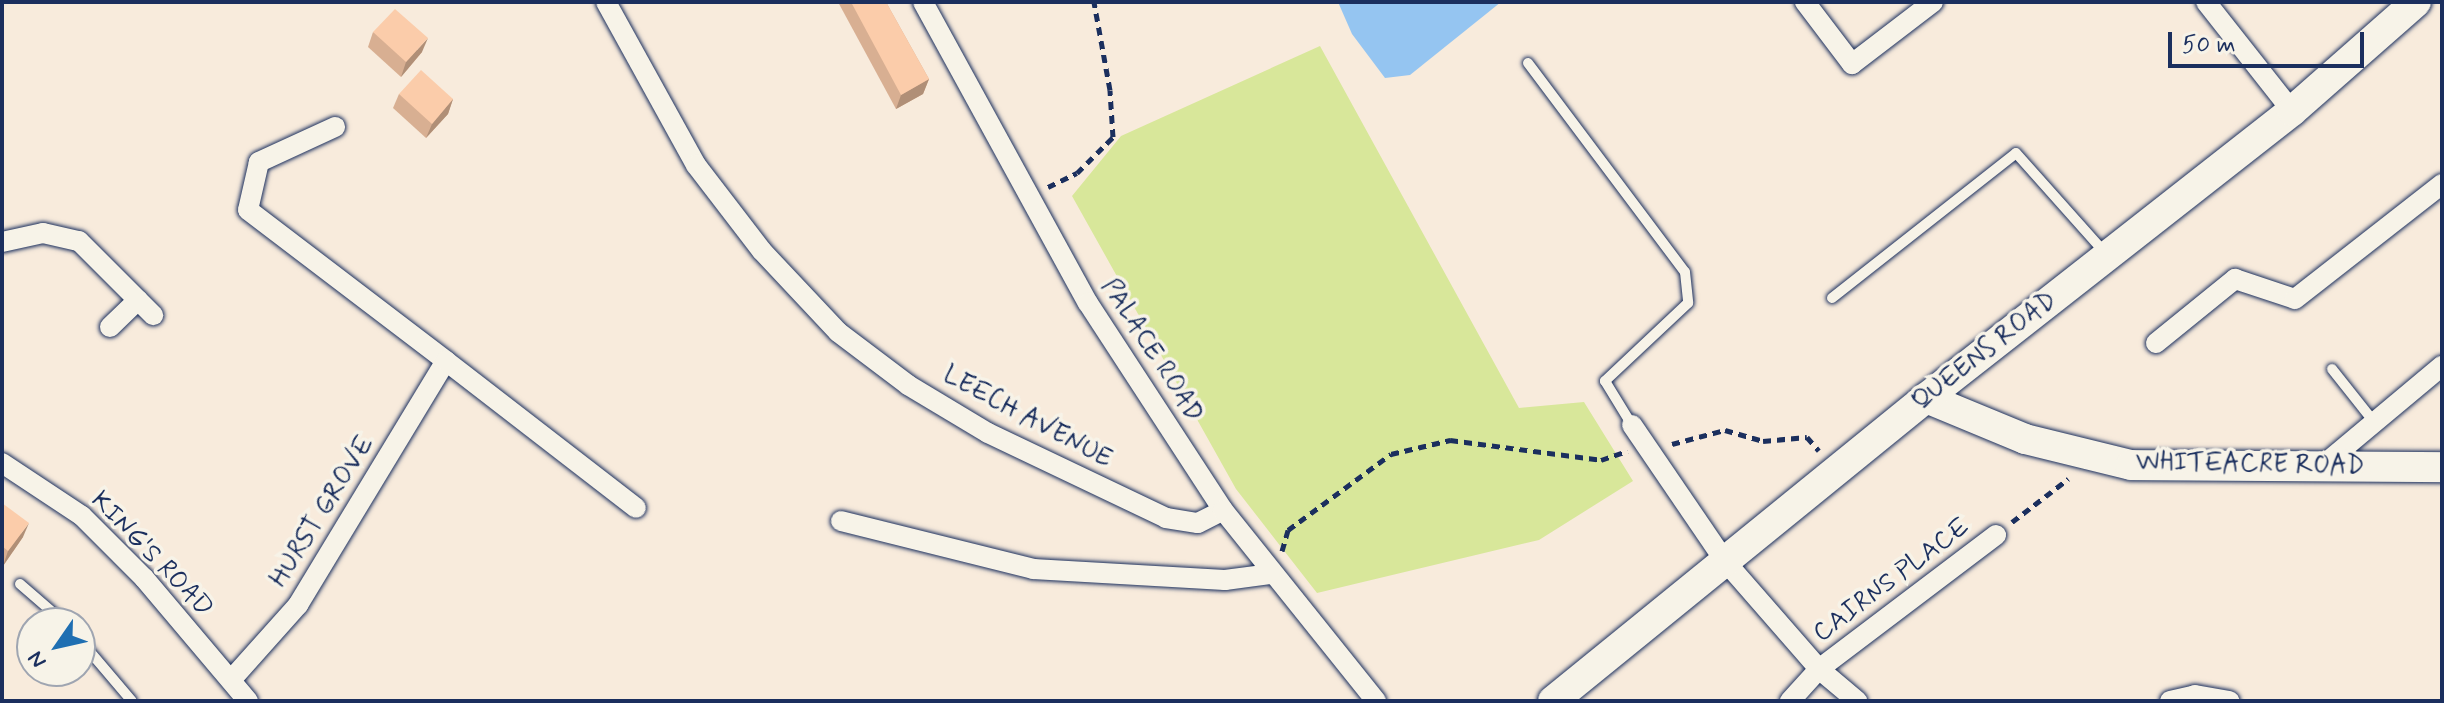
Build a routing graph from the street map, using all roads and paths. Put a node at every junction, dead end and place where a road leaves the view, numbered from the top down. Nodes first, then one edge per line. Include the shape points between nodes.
1 (606, 2) edge
2 (923, 2) edge
3 (1094, 2) edge
4 (1805, 2) edge
5 (1933, 2) edge
6 (2206, 2) edge
7 (2416, 2) edge
8 (1528, 63) dead end
9 (2292, 111) junction
10 (335, 127) dead end
11 (2442, 184) edge
12 (1029, 198) junction
13 (2, 242) edge
14 (2107, 256) junction
15 (1832, 298) dead end
16 (138, 300) junction
17 (153, 315) dead end
18 (110, 327) dead end
19 (2156, 343) dead end
20 (446, 361) junction
21 (2442, 366) edge
22 (2332, 369) dead end
23 (1926, 398) junction
24 (2374, 422) junction
25 (1632, 425) joint
26 (1646, 445) junction
27 (2096, 456) junction
28 (2, 463) edge
29 (2321, 467) junction
30 (2442, 467) edge
31 (1835, 471) junction
32 (636, 508) dead end
33 (1223, 510) junction
34 (841, 521) dead end
35 (1996, 535) joint
36 (1724, 560) junction
37 (1270, 574) junction
38 (20, 584) dead end
39 (47, 607) edge
40 (96, 659) edge
41 (1819, 669) junction
42 (236, 693) edge
43 (132, 701) edge
44 (1376, 701) edge
45 (1553, 701) edge
46 (1790, 701) edge
47 (1857, 701) edge
48 (2170, 701) edge
49 (2229, 701) edge

1 - 33 street, LEECH AVENUE via 696,165 762,251 838,332 908,385 988,433 1166,518 1198,523
2 - 12 street, PALACE ROAD
3 - 12 path via 1113,137 1077,173
4 - 5 street via 1852,64
6 - 9 street
7 - 9 main road, QUEENS ROAD
8 - 25 lane via 1685,272 1688,303 1605,381
9 - 14 main road, QUEENS ROAD
10 - 20 street via 259,162 248,210
11 - 19 street via 2295,299 2235,279
12 - 33 street, PALACE ROAD via 1088,303
13 - 16 street via 62,234 98,257
14 - 15 lane via 2016,153
14 - 23 main road, QUEENS ROAD
16 - 17 street
16 - 18 street
20 - 32 street
20 - 42 street, HURST GROVE via 298,605
21 - 24 street
22 - 24 lane
23 - 27 main road, WHITEACRE ROAD via 2025,439
23 - 31 main road, QUEENS ROAD
24 - 29 street
25 - 26 street
26 - 31 path via 1676,444 1725,430 1763,441 1807,437
26 - 36 street
26 - 37 path via 1601,460 1450,440 1391,454 1288,530
27 - 29 main road, WHITEACRE ROAD via 2131,465
27 - 35 path
28 - 42 street, KING'S ROAD via 82,516
29 - 30 main road, WHITEACRE ROAD
31 - 36 main road, QUEENS ROAD
33 - 37 street, PALACE ROAD
34 - 37 street via 1033,569 1225,580
35 - 41 street, CAIRNS PLACE
36 - 41 street
36 - 45 main road, QUEENS ROAD
37 - 44 street, PALACE ROAD
38 - 39 lane
40 - 43 lane
41 - 46 street, CAIRNS PLACE
41 - 47 street
48 - 49 street via 2195,695

